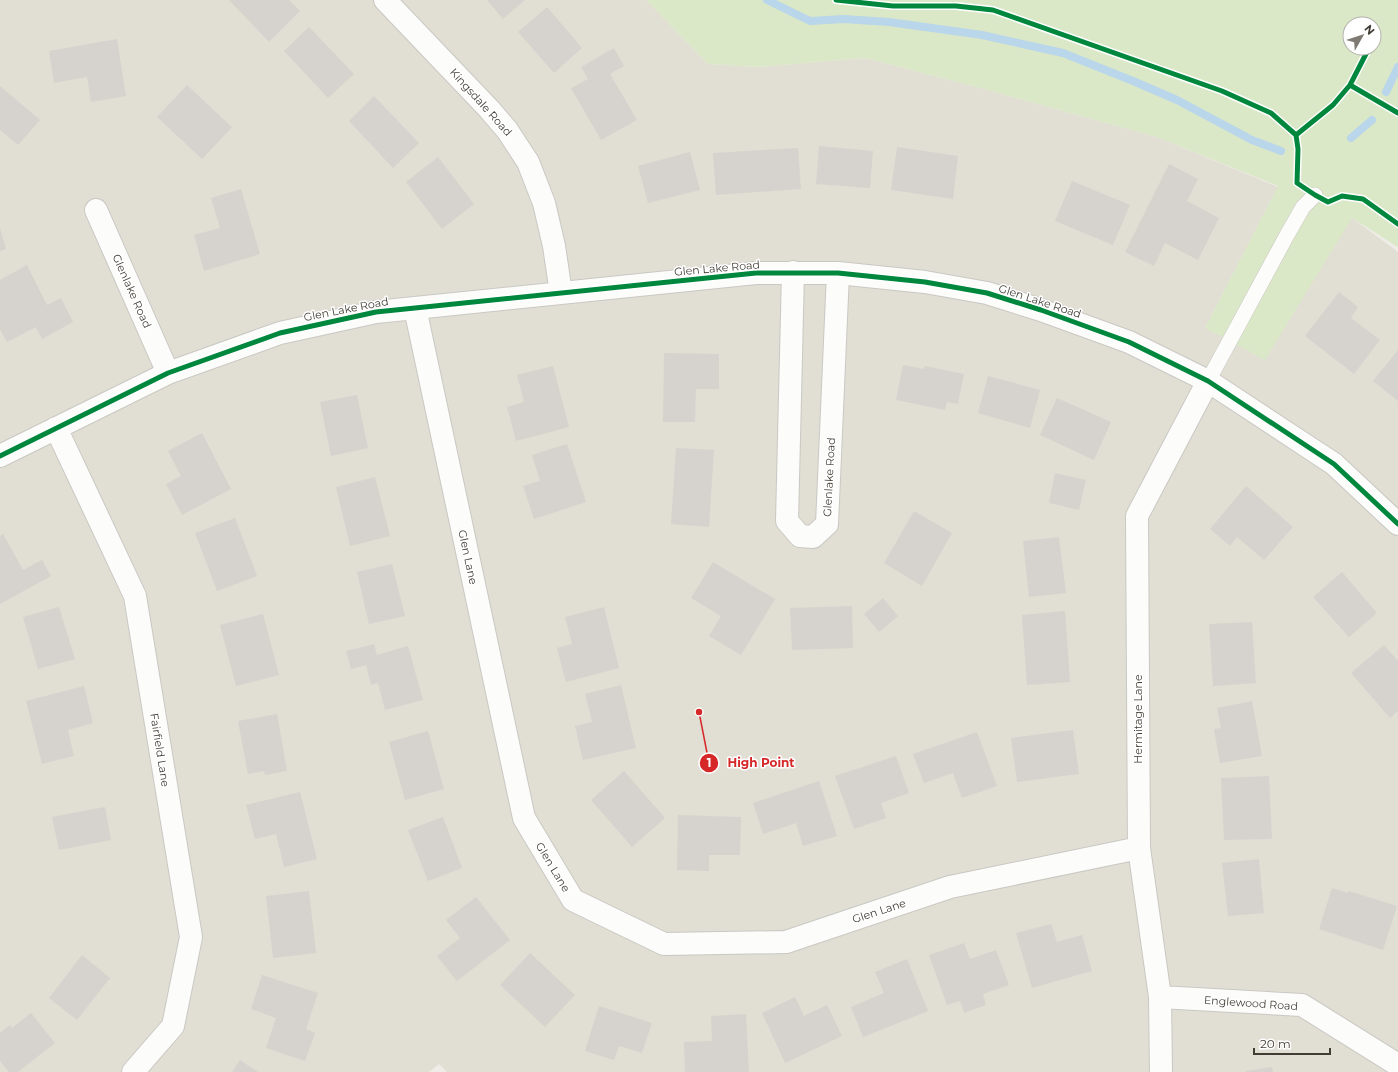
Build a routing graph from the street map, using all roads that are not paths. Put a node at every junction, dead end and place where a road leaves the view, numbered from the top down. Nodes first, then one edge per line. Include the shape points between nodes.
1 (385, 0) edge
2 (1315, 195) dead end
3 (96, 210) dead end
4 (793, 272) junction
5 (838, 273) junction
6 (561, 294) junction
7 (415, 308) junction
8 (168, 373) junction
9 (1208, 381) junction
10 (56, 428) junction
11 (0, 456) edge
12 (1398, 524) edge
13 (1139, 848) junction
14 (1160, 997) junction
15 (1398, 1065) edge
16 (133, 1072) edge
17 (1161, 1072) edge

1 - 6 street, Kingsdale Road via 489,109 507,130 528,162 544,203
2 - 9 lane via 1303,207 1286,235
3 - 8 street, Glenlake Road
4 - 5 street, Glen Lake Road
4 - 5 street, Glenlake Road via 787,521 800,536 813,537 827,524
4 - 6 street, Glen Lake Road via 756,273
5 - 9 street, Glen Lake Road via 925,282 987,293 1129,342
6 - 7 street, Glen Lake Road
7 - 8 street, Glen Lake Road via 376,312 280,333
7 - 13 street, Glen Lane via 524,818 573,900 664,944 786,942 950,888
8 - 10 street, Glen Lake Road
9 - 12 street, Glen Lake Road via 1334,464
9 - 13 street, Hermitage Lane via 1137,516
10 - 11 street, Glen Lake Road
10 - 16 street, Fairfield Lane via 135,596 190,937 173,1026
13 - 14 street, Hermitage Lane
14 - 15 street, Englewood Road via 1302,1005
14 - 17 street, Hermitage Lane

